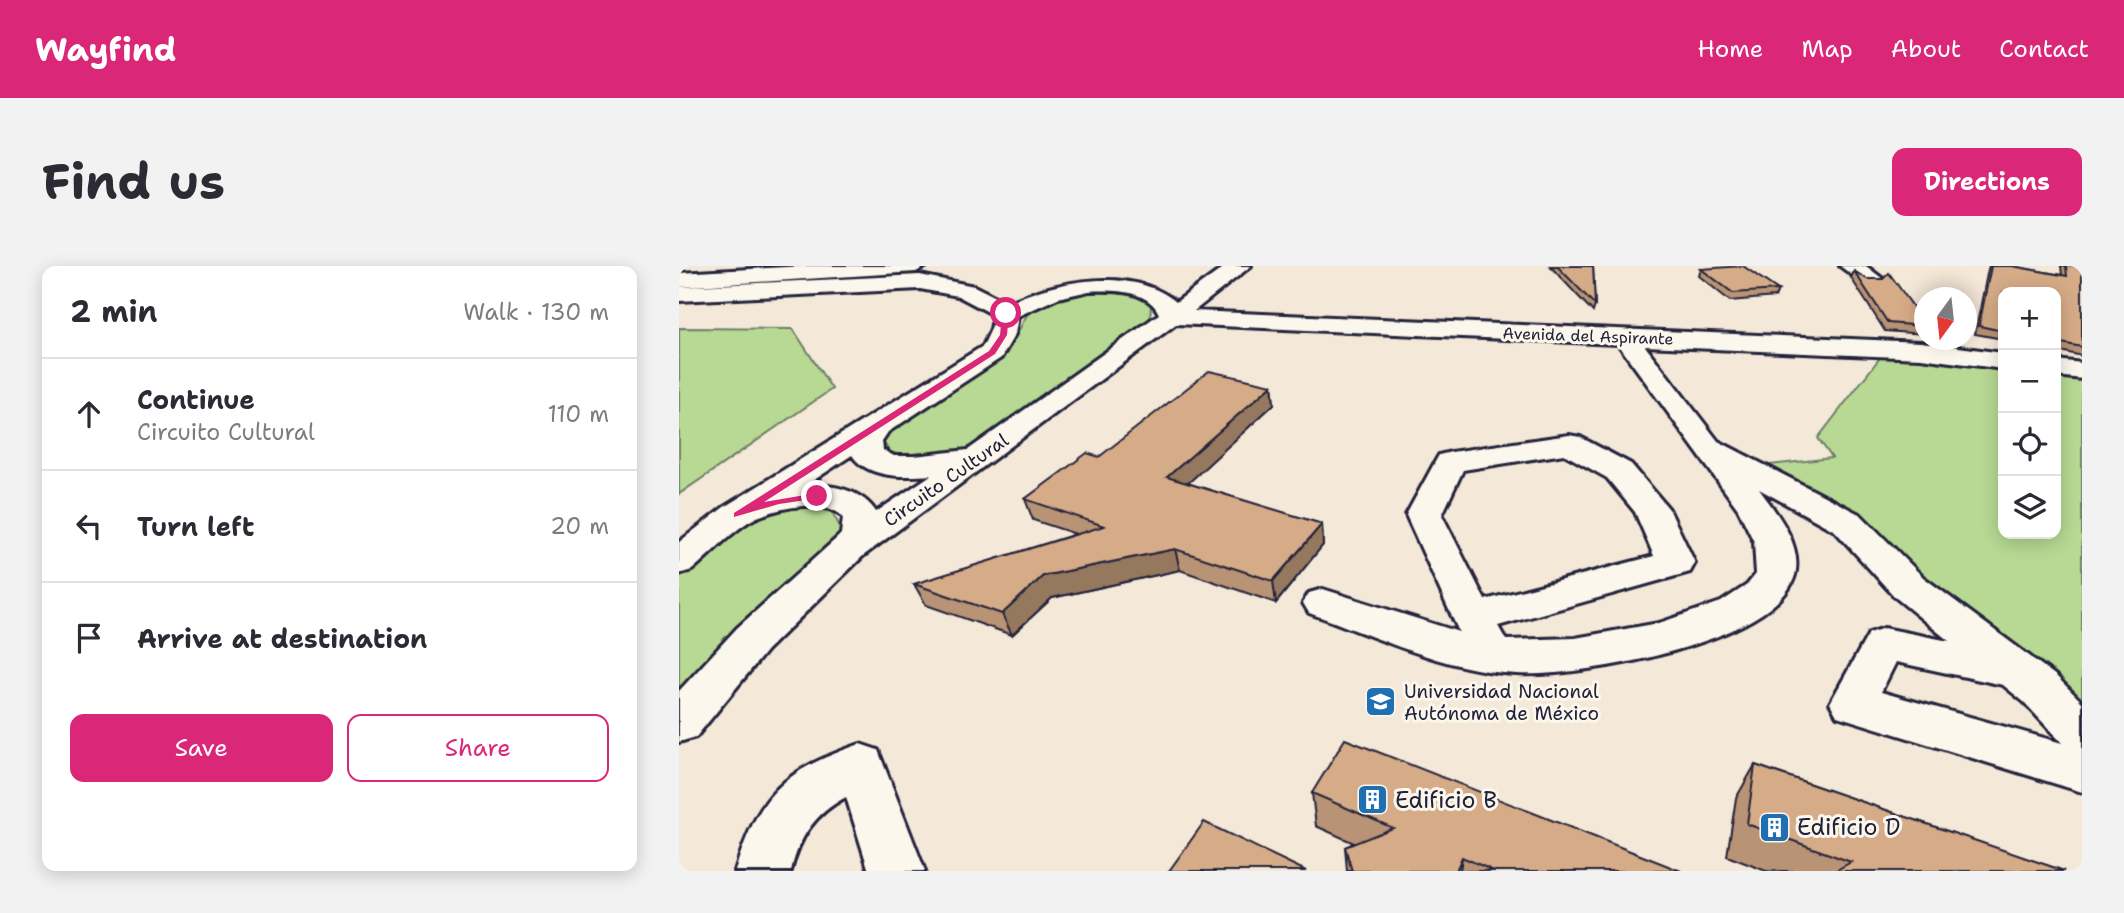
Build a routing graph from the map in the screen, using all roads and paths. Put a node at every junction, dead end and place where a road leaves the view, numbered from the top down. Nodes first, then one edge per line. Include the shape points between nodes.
1 (916, 266) edge
2 (1240, 266) edge
3 (1851, 266) edge
4 (1872, 279) edge
5 (679, 280) edge
6 (679, 294) edge
7 (1163, 306) junction
8 (1006, 313) junction
9 (1627, 339) junction
10 (1998, 359) edge
11 (2061, 369) edge
12 (2082, 371) edge
13 (878, 423) junction
14 (1707, 449) junction
15 (987, 451) junction
16 (737, 515) junction
17 (850, 547) junction
18 (679, 561) edge
19 (1323, 603) dead end
20 (1473, 618) junction
21 (1492, 654) junction
22 (2015, 670) junction
23 (679, 723) edge
24 (2082, 732) edge
25 (2082, 770) edge
26 (763, 871) edge
27 (897, 871) edge

1 - 5 street
2 - 7 street, Circuito Cultural
3 - 4 street
6 - 8 street via 920,282 979,295
7 - 8 street, Avenida del Aspirante via 1136,288 1078,286 1052,292
7 - 9 street, Avenida del Aspirante
7 - 15 street, Circuito Cultural
8 - 13 street via 1004,335 992,352
9 - 10 street, Avenida del Aspirante via 1921,349
9 - 14 street
11 - 12 street
13 - 15 street via 866,447 885,464 934,467
13 - 16 street
14 - 21 street via 1751,502 1771,538 1775,576 1758,599 1702,627 1607,650 1518,658
14 - 22 street via 1848,523 1934,609
15 - 17 street, Circuito Cultural
16 - 17 street via 798,497 846,501 861,515 862,524
16 - 18 street
17 - 23 street, Circuito Cultural via 752,639
19 - 21 street
20 - 20 street via 1424,515 1451,462 1569,443 1619,471 1651,509 1676,563
20 - 21 street
22 - 24 street
22 - 25 street via 1884,643 1853,704
26 - 27 street via 773,834 805,793 860,765

